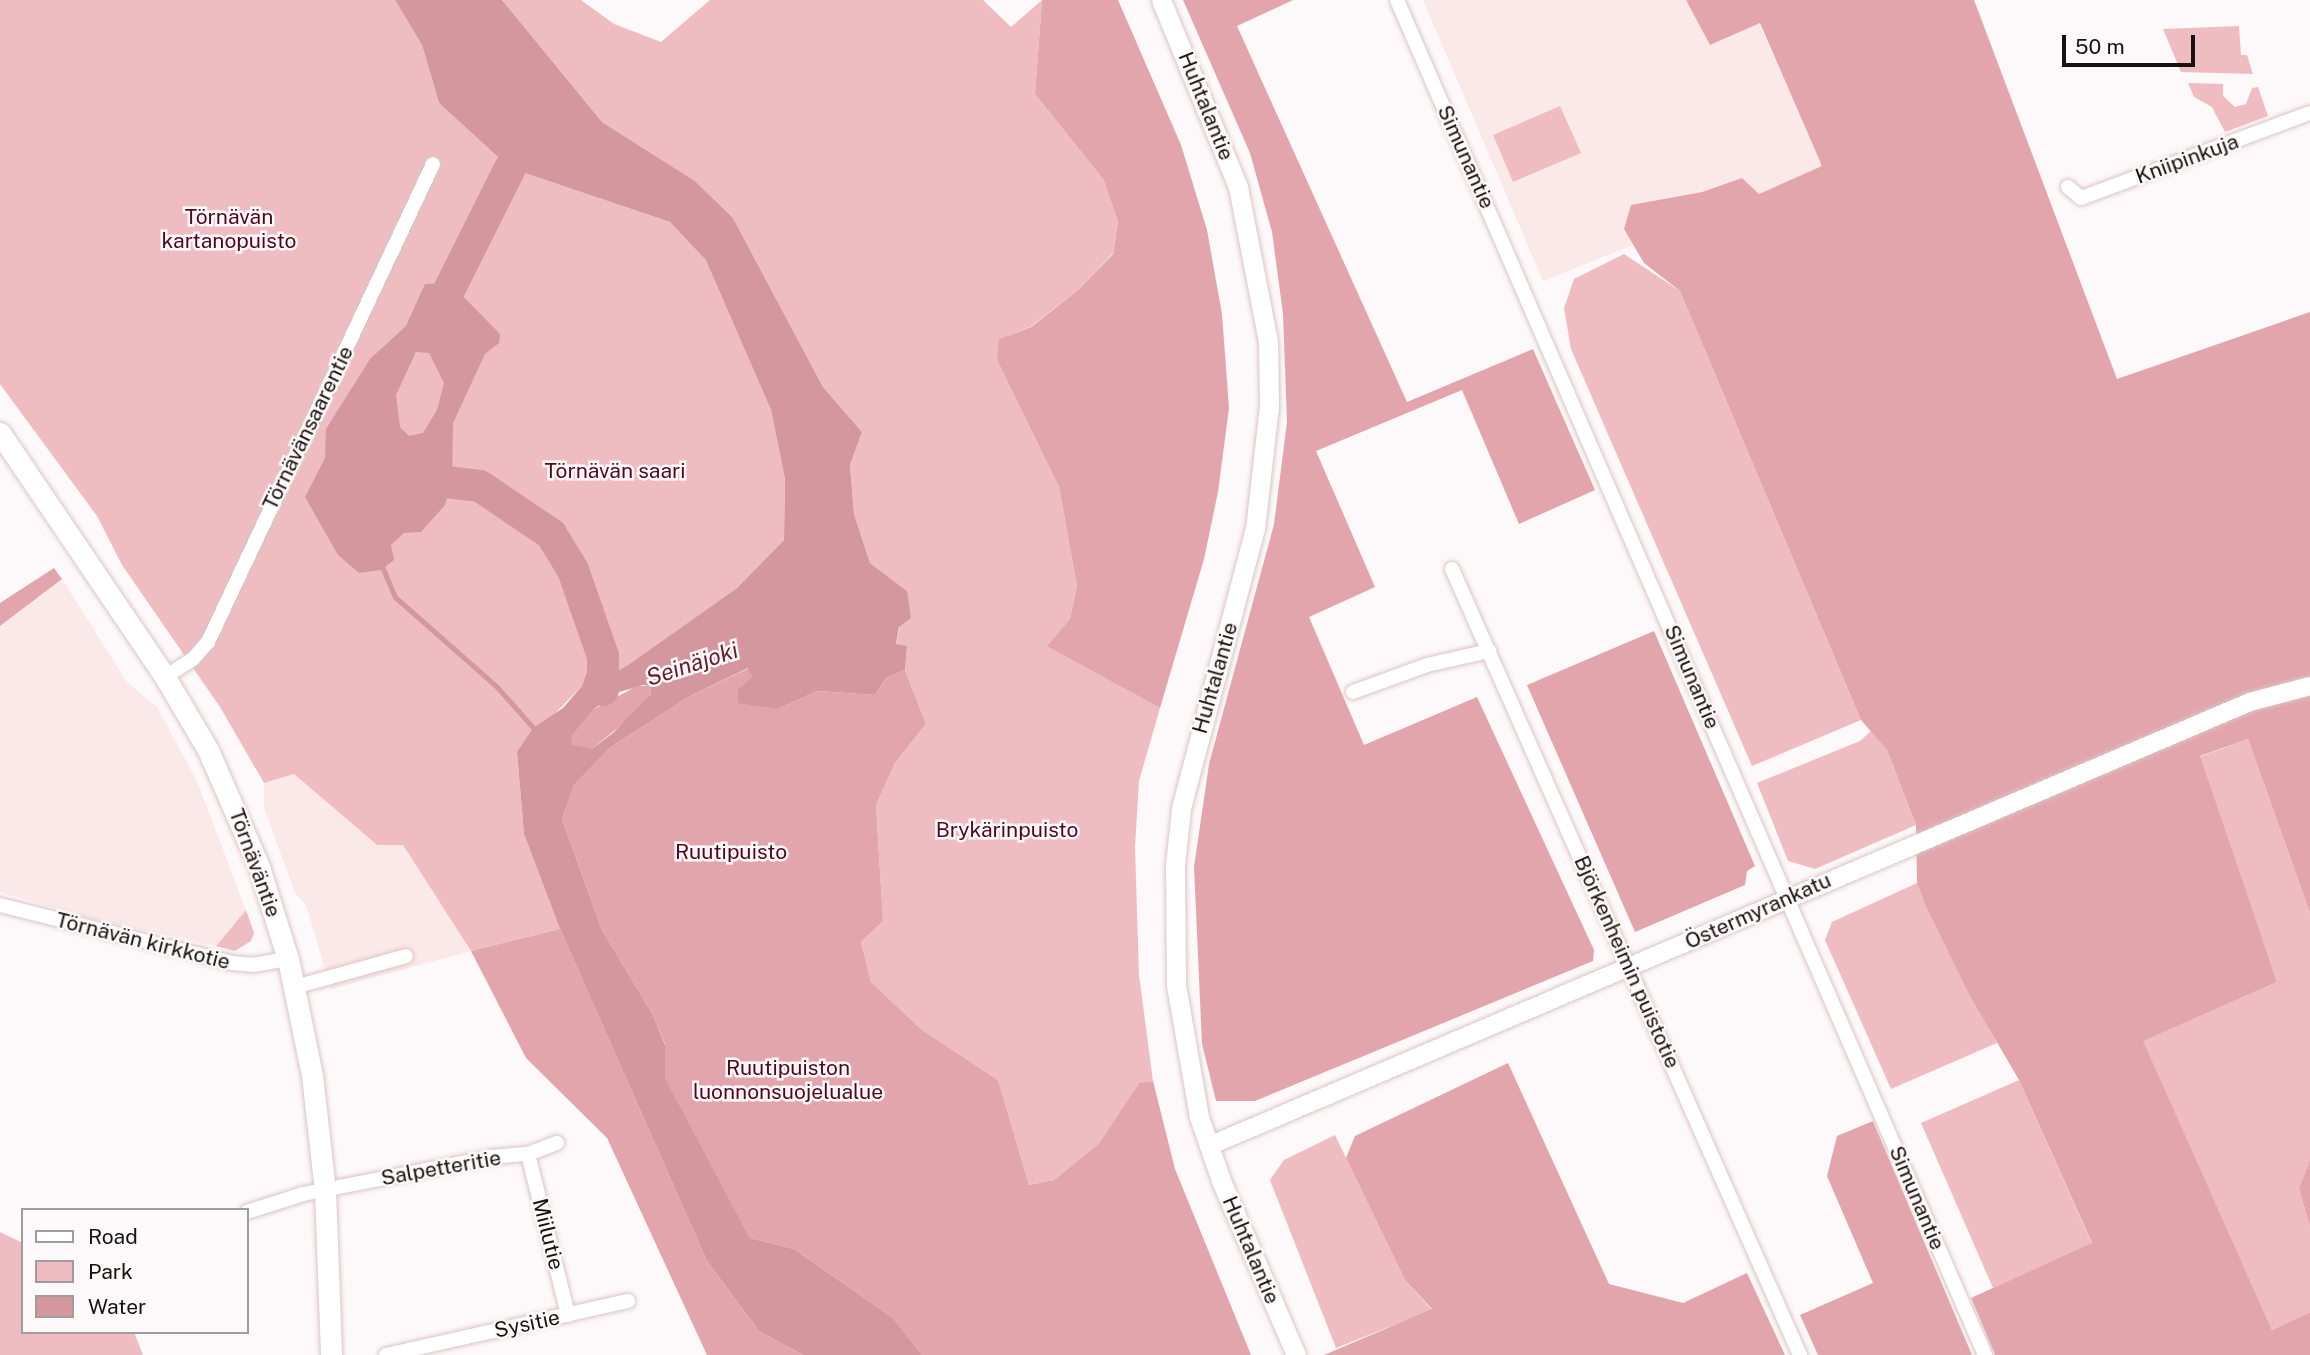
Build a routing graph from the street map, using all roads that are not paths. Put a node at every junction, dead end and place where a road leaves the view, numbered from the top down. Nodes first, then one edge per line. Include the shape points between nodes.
1 (1161, 0) edge
2 (1397, 0) edge
3 (2310, 113) edge
4 (433, 164) dead end
5 (2067, 187) dead end
6 (0, 433) edge
7 (1452, 569) dead end
8 (1489, 651) junction
9 (165, 677) junction
10 (2310, 686) edge
11 (1353, 692) dead end
12 (1786, 898) junction
13 (0, 905) edge
14 (406, 957) dead end
15 (288, 959) junction
16 (1630, 967) junction
17 (295, 987) junction
18 (557, 1143) dead end
19 (1209, 1146) junction
20 (528, 1154) junction
21 (325, 1190) junction
22 (248, 1212) edge
23 (628, 1301) dead end
24 (568, 1315) junction
25 (331, 1355) edge
26 (386, 1355) edge
27 (1296, 1355) edge
28 (1800, 1355) edge
29 (1985, 1355) edge

1 - 19 main road, Huhtalantie via 1238,187 1268,342 1268,432 1255,528 1194,749 1175,865 1176,985 1186,1058
2 - 12 street, Simunantie
3 - 5 street, Kniipinkuja via 2081,198
4 - 9 street, Törnävänsaarentie via 208,642 193,659
6 - 9 main road, Törnäväntie
7 - 8 street, Björkenheimin puistotie
8 - 11 street via 1427,665
8 - 16 street, Björkenheimin puistotie
9 - 15 main road, Törnäväntie via 234,806
10 - 12 street, Östermyrankatu via 2250,702
12 - 16 street, Östermyrankatu
12 - 29 street, Simunantie
13 - 15 street, Törnävän kirkkotie via 232,963
14 - 17 street
15 - 17 main road, Törnäväntie
16 - 19 street, Östermyrankatu
16 - 28 street, Björkenheimin puistotie
17 - 21 main road, Törnäväntie via 312,1075
18 - 20 street, Salpetteritie
19 - 27 main road, Huhtalantie
20 - 21 street, Salpetteritie
20 - 24 street, Miilutie
21 - 22 street, Salpetteritie
21 - 25 main road, Törnäväntie
23 - 24 street, Sysitie
24 - 26 street, Sysitie

